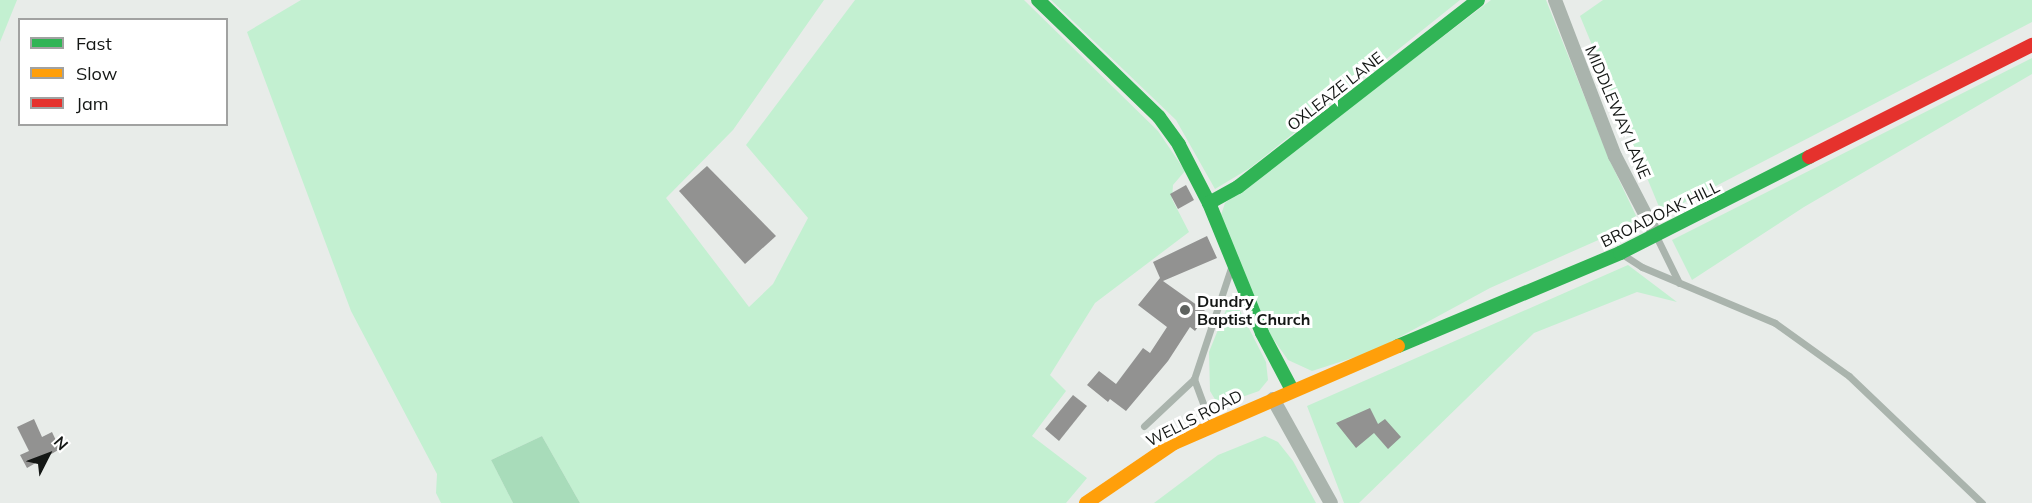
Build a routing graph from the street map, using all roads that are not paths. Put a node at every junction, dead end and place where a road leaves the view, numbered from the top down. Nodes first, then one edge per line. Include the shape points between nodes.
1 (1038, 0) edge
2 (1478, 0) edge
3 (1555, 0) edge
4 (2032, 45) edge
5 (1209, 203) junction
6 (1656, 235) junction
7 (1620, 253) junction
8 (1232, 265) junction
9 (1679, 283) junction
10 (1194, 379) junction
11 (1292, 390) junction
12 (1273, 399) junction
13 (1211, 425) junction
14 (1144, 426) dead end
15 (1086, 503) edge
16 (1331, 503) edge
17 (1982, 503) edge

1 - 5 street via 1159,117 1179,145
2 - 5 street, OXLEAZE LANE via 1238,187
3 - 6 street, MIDDLEWAY LANE via 1615,156
4 - 6 street, BROADOAK HILL
5 - 8 street
6 - 7 street, BROADOAK HILL
6 - 9 lane
7 - 9 lane
7 - 11 street, BROADOAK HILL
8 - 10 lane
8 - 11 street
9 - 17 lane via 1775,323 1849,376
10 - 13 lane
10 - 14 lane
11 - 12 street, WELLS ROAD
12 - 13 street, WELLS ROAD
12 - 16 street
13 - 15 street, WELLS ROAD via 1174,443

